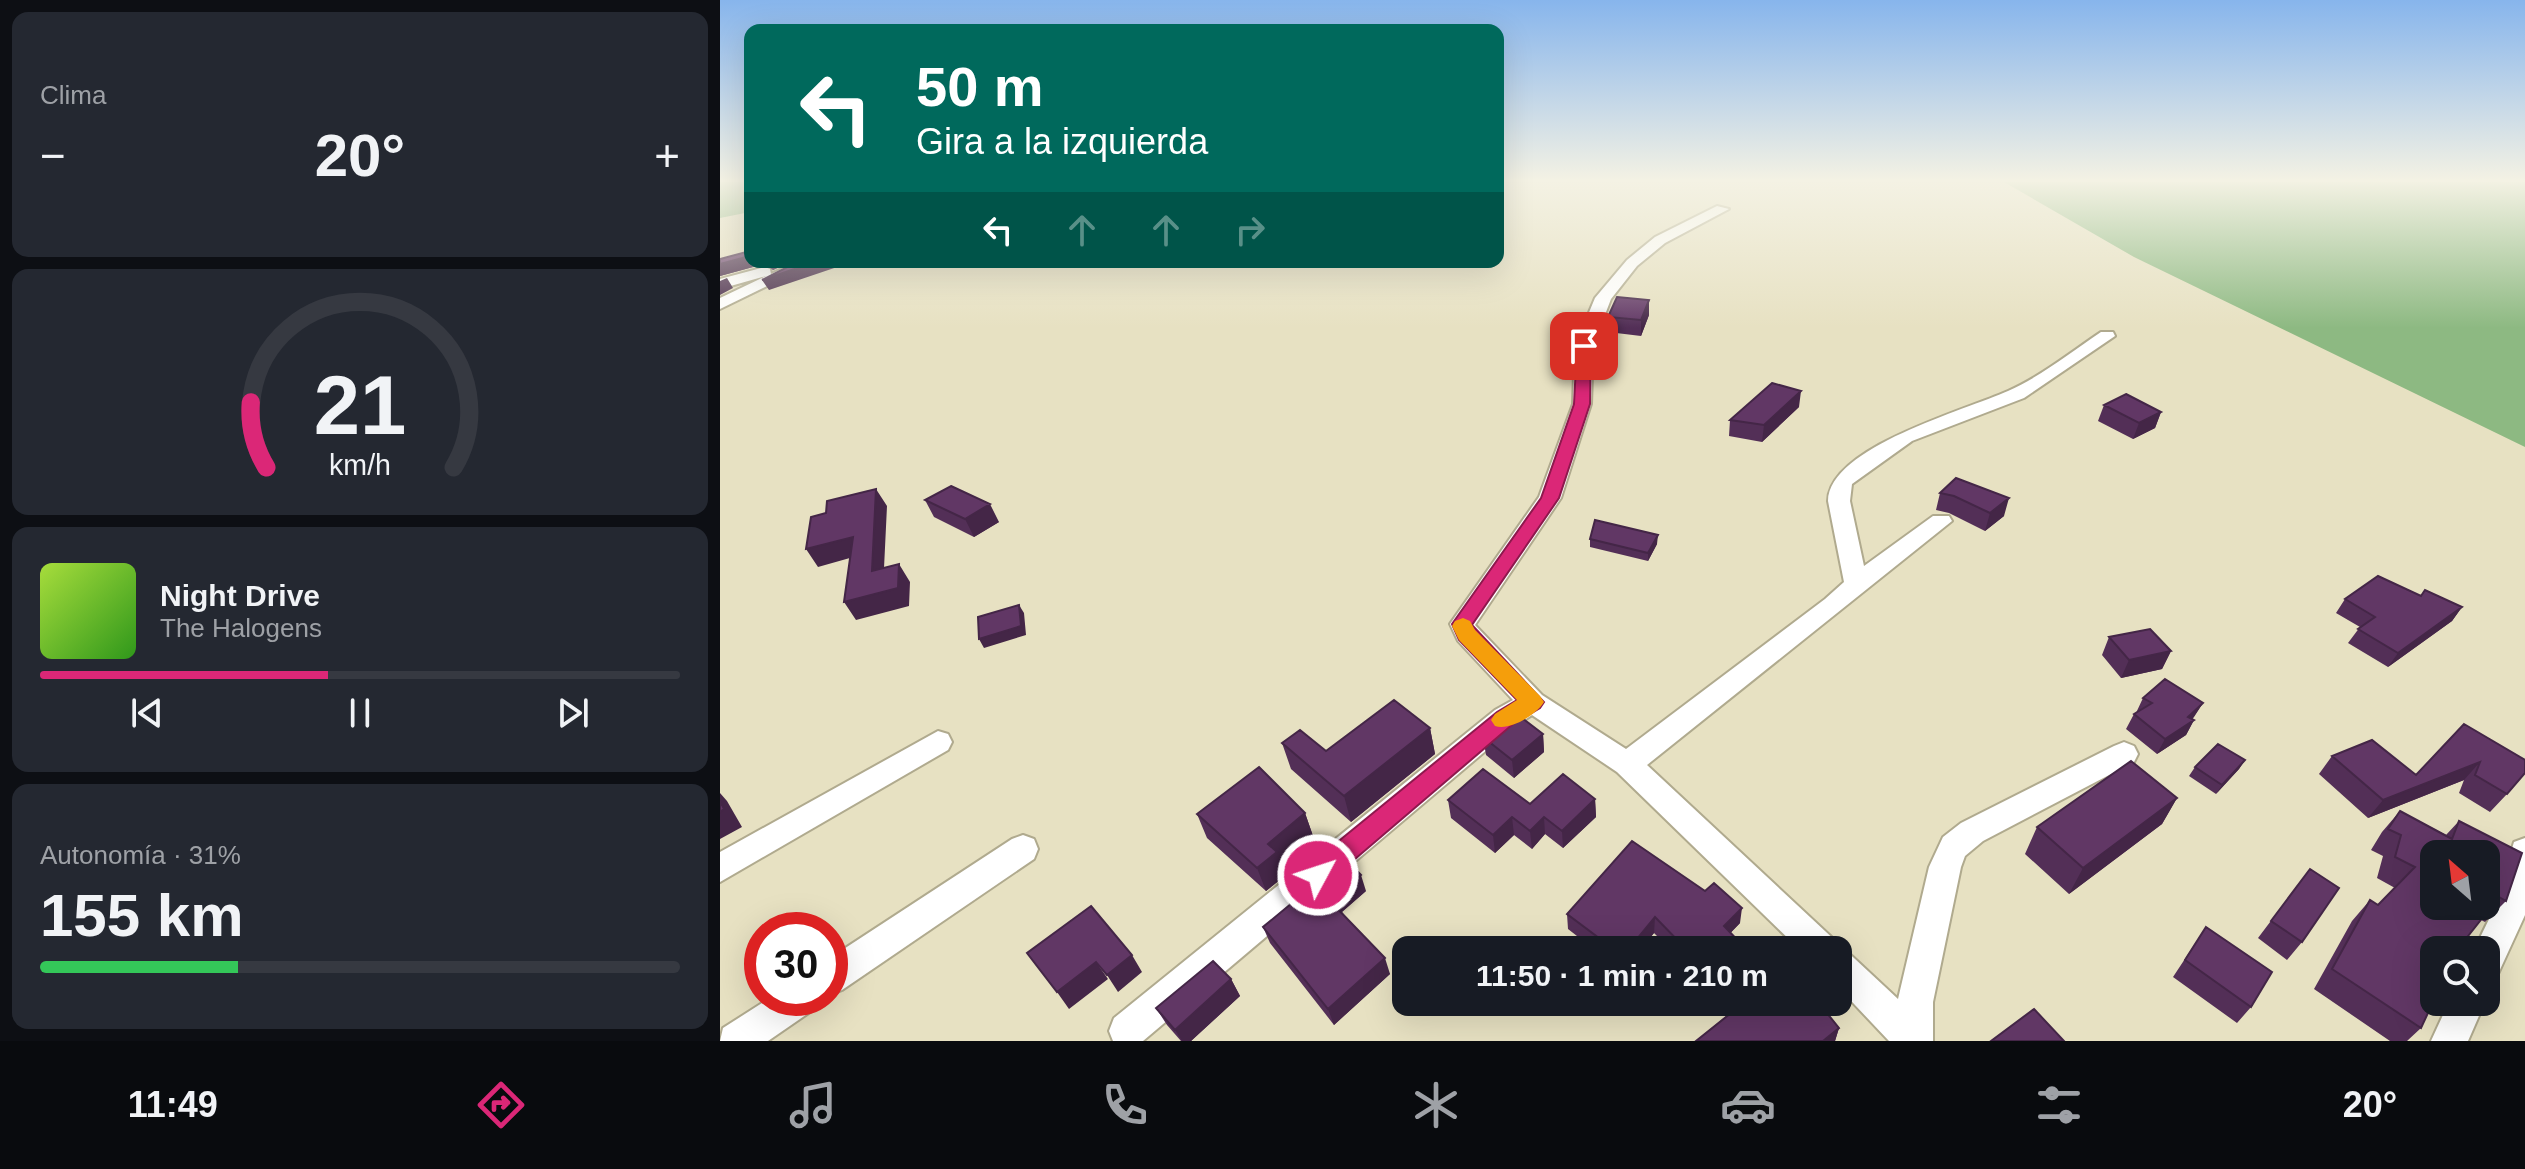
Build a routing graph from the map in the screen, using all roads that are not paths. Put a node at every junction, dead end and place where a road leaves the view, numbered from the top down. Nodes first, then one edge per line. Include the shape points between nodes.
1 (1679, 231) edge
2 (777, 268) edge
3 (796, 268) edge
4 (720, 284) edge
5 (720, 304) edge
6 (2107, 336) dead end
7 (1941, 521) dead end
8 (1856, 584) junction
9 (1532, 702) junction
10 (938, 742) dead end
11 (2124, 754) dead end
12 (1627, 764) junction
13 (1023, 849) dead end
14 (2525, 852) edge
15 (720, 868) edge
16 (1809, 936) edge
17 (2498, 936) edge
18 (848, 966) edge
19 (1852, 977) edge
20 (774, 1016) edge
21 (2461, 1016) edge
22 (1127, 1031) dead end
23 (736, 1041) edge
24 (1915, 1041) edge
25 (2449, 1041) edge

1 - 9 street via 1632,263 1603,298 1584,346 1582,404 1550,498 1462,624
2 - 4 street
3 - 5 street
6 - 8 street via 2017,394 1905,437 1844,480 1839,501
7 - 8 street
8 - 12 street
9 - 12 street
9 - 22 street via 1505,718
10 - 15 street
11 - 24 street via 1972,832 1954,847 1919,980
12 - 16 street
13 - 18 street
14 - 17 street
19 - 24 street
20 - 23 street
21 - 25 street

